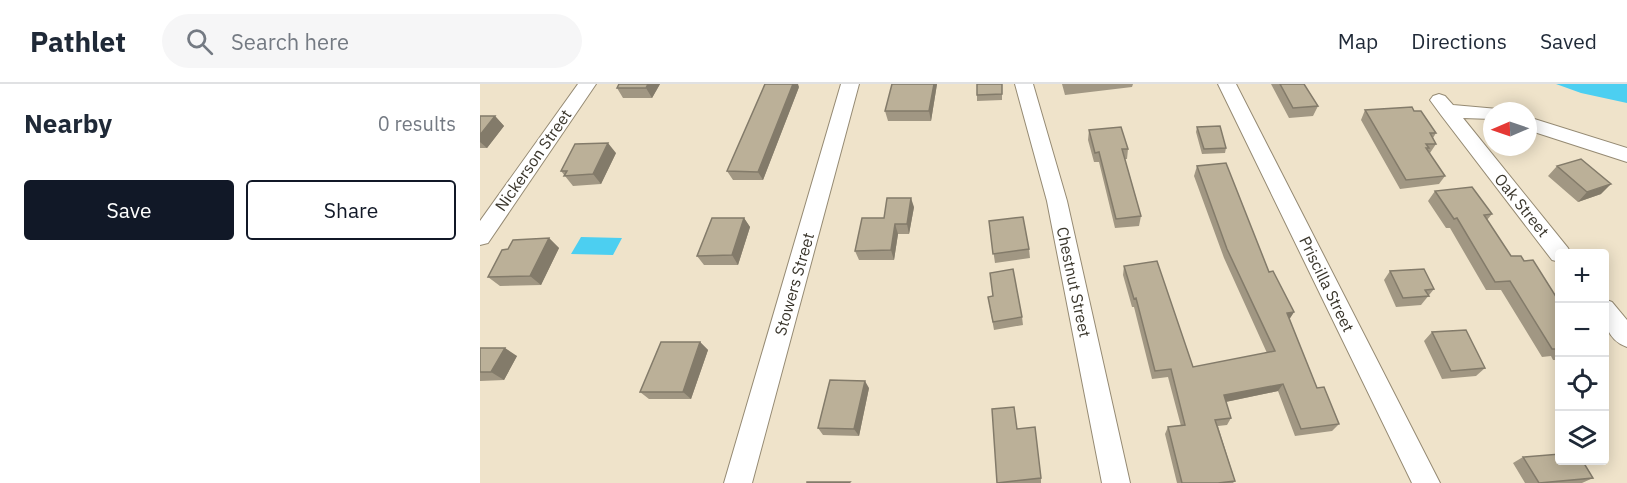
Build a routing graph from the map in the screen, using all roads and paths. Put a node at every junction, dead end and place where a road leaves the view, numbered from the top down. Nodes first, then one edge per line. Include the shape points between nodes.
1 (586, 84) edge
2 (850, 84) edge
3 (1024, 84) edge
4 (1227, 84) edge
5 (1483, 112) edge
6 (1537, 126) edge
7 (1627, 155) edge
8 (480, 237) edge
9 (1556, 249) edge
10 (1609, 314) edge
11 (1627, 337) edge
12 (738, 483) edge
13 (1116, 483) edge
14 (1426, 483) edge

1 - 8 street, Nickerson Street
2 - 12 street, Stowers Street
3 - 13 street, Chestnut Street via 1057,201
4 - 14 street, Priscilla Street
5 - 9 street, Oak Street via 1443,106
6 - 7 street
10 - 11 street

